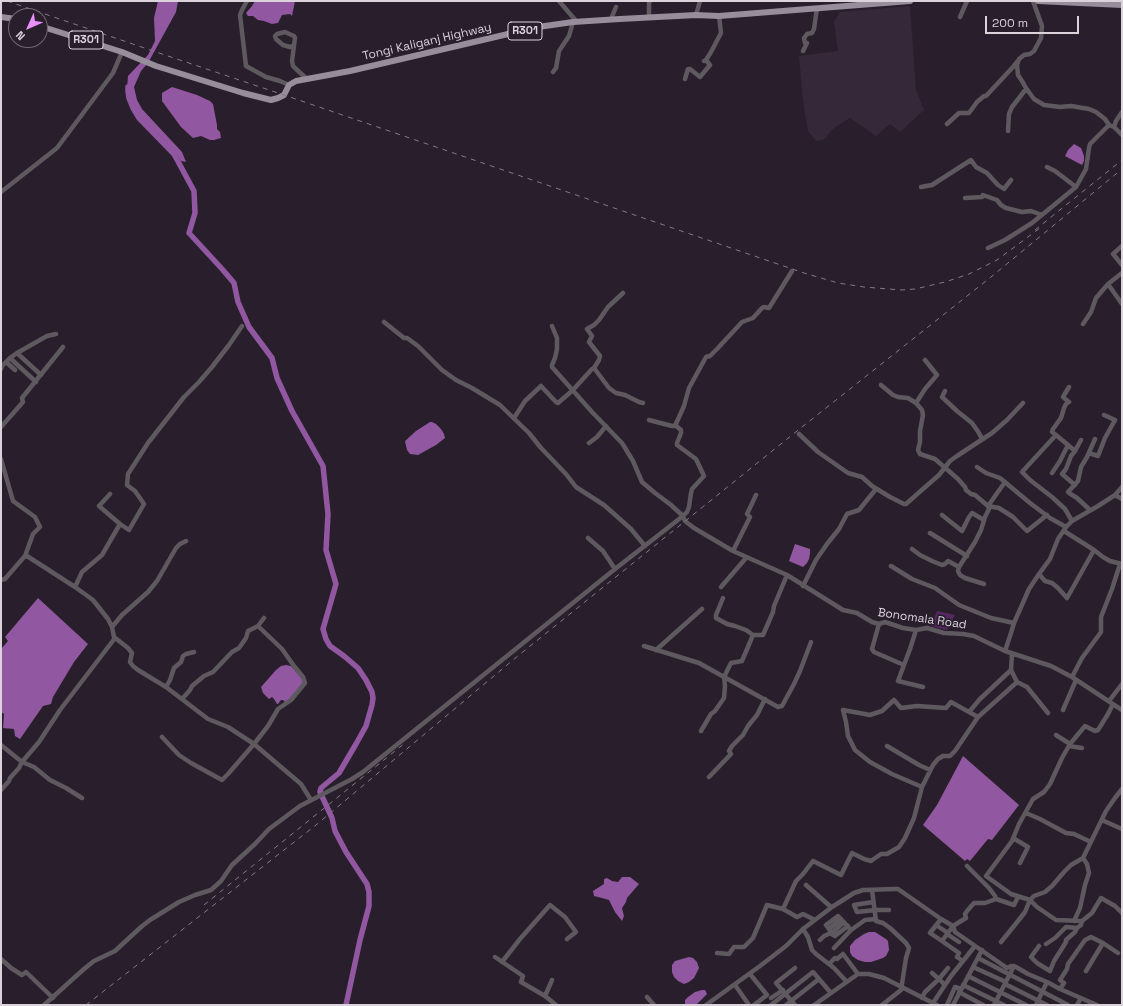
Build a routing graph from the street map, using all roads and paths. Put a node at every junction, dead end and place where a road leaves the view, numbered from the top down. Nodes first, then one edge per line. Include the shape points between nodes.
1 (247, 1) edge
2 (559, 1) edge
3 (643, 1) edge
4 (700, 1) edge
5 (910, 1) edge
6 (966, 1) edge
7 (1033, 1) edge
8 (1038, 1) edge
9 (650, 2) edge
10 (1122, 5) edge
11 (616, 7) dead end
12 (817, 8) junction
13 (696, 15) junction
14 (719, 16) junction
15 (960, 17) dead end
16 (649, 18) junction
17 (611, 19) junction
18 (575, 22) junction
19 (48, 29) edge
20 (293, 46) dead end
21 (803, 51) dead end
22 (122, 52) junction
23 (1019, 59) junction
24 (553, 72) dead end
25 (307, 79) junction
26 (685, 79) dead end
27 (289, 85) junction
28 (1026, 89) junction
29 (1122, 112) edge
30 (946, 124) dead end
31 (1112, 126) junction
32 (1008, 131) dead end
33 (1122, 135) edge
34 (1047, 167) dead end
35 (1011, 180) dead end
36 (1076, 187) junction
37 (922, 188) dead end
38 (1, 192) edge
39 (965, 198) dead end
40 (1042, 215) junction
41 (1122, 246) edge
42 (988, 248) dead end
43 (1122, 265) edge
44 (792, 270) dead end
45 (1122, 273) edge
46 (1108, 284) junction
47 (623, 293) dead end
48 (1122, 304) edge
49 (384, 322) dead end
50 (1083, 324) dead end
51 (242, 326) dead end
52 (552, 326) dead end
53 (56, 334) dead end
54 (63, 347) dead end
55 (17, 353) junction
56 (10, 358) junction
57 (925, 360) dead end
58 (6, 362) junction
59 (594, 368) junction
60 (1, 369) edge
61 (15, 370) dead end
62 (41, 375) junction
63 (36, 382) junction
64 (880, 385) dead end
65 (1069, 387) dead end
66 (573, 390) junction
67 (945, 391) dead end
68 (643, 403) dead end
69 (916, 403) junction
70 (1023, 403) dead end
71 (1104, 415) dead end
72 (514, 418) junction
73 (649, 420) dead end
74 (675, 425) junction
75 (606, 426) junction
76 (1, 427) edge
77 (799, 434) dead end
78 (1056, 435) junction
79 (1095, 439) dead end
80 (982, 440) junction
81 (1081, 440) dead end
82 (589, 443) dead end
83 (1068, 445) junction
84 (1075, 451) junction
85 (1089, 452) junction
86 (1, 459) edge
87 (977, 467) dead end
88 (946, 468) junction
89 (1052, 472) dead end
90 (1005, 482) junction
91 (1075, 485) junction
92 (1122, 487) edge
93 (876, 489) junction
94 (110, 494) dead end
95 (756, 495) dead end
96 (1115, 495) junction
97 (1122, 499) edge
98 (988, 506) junction
99 (1090, 510) junction
100 (942, 515) dead end
101 (1047, 515) junction
102 (683, 516) junction
103 (984, 520) junction
104 (1072, 521) junction
105 (120, 524) junction
106 (1065, 529) junction
107 (930, 533) dead end
108 (588, 538) dead end
109 (186, 541) dead end
110 (645, 546) junction
111 (912, 550) dead end
112 (1094, 550) junction
113 (733, 552) junction
114 (25, 556) junction
115 (966, 556) junction
116 (746, 558) junction
117 (1121, 564) edge
118 (891, 566) dead end
119 (959, 567) junction
120 (615, 568) junction
121 (1039, 574) junction
122 (787, 576) junction
123 (1, 580) edge
124 (984, 584) dead end
125 (803, 586) junction
126 (75, 587) junction
127 (721, 587) dead end
128 (723, 598) dead end
129 (702, 609) dead end
130 (264, 618) dead end
131 (1014, 623) junction
132 (879, 624) junction
133 (258, 626) junction
134 (112, 627) junction
135 (916, 630) junction
136 (753, 635) junction
137 (114, 638) junction
138 (811, 642) dead end
139 (644, 646) dead end
140 (656, 650) junction
141 (1005, 651) junction
142 (194, 652) dead end
143 (1012, 654) junction
144 (904, 665) junction
145 (1011, 670) junction
146 (724, 677) junction
147 (1074, 679) junction
148 (1017, 682) junction
149 (1122, 684) edge
150 (166, 687) junction
151 (923, 687) dead end
152 (182, 699) junction
153 (765, 699) junction
154 (1111, 702) junction
155 (1063, 710) dead end
156 (1122, 710) edge
157 (969, 712) junction
158 (1048, 713) dead end
159 (978, 717) junction
160 (701, 731) dead end
161 (1056, 735) dead end
162 (162, 737) dead end
163 (254, 744) junction
164 (1, 745) edge
165 (1070, 745) junction
166 (887, 746) dead end
167 (1082, 748) dead end
168 (22, 762) junction
169 (930, 770) junction
170 (709, 777) dead end
171 (922, 787) junction
172 (1122, 789) edge
173 (1, 790) edge
174 (82, 798) dead end
175 (312, 799) junction
176 (1026, 813) junction
177 (1102, 821) junction
178 (1122, 829) edge
179 (1013, 838) junction
180 (1091, 842) junction
181 (1083, 858) junction
182 (1020, 863) dead end
183 (966, 866) dead end
184 (806, 885) dead end
185 (872, 890) junction
186 (1018, 897) junction
187 (996, 899) junction
188 (1030, 900) junction
189 (873, 902) junction
190 (831, 907) junction
191 (783, 910) junction
192 (875, 910) junction
193 (889, 910) dead end
194 (1122, 913) edge
195 (875, 919) junction
196 (940, 919) junction
197 (815, 920) junction
198 (843, 920) junction
199 (1074, 921) junction
200 (1082, 921) junction
201 (936, 925) junction
202 (953, 926) junction
203 (849, 928) junction
204 (1077, 928) junction
205 (803, 929) junction
206 (831, 933) junction
207 (948, 933) junction
208 (567, 939) dead end
209 (820, 940) dead end
210 (842, 940) junction
211 (942, 941) junction
212 (959, 942) dead end
213 (1000, 942) dead end
214 (1103, 943) junction
215 (1046, 944) dead end
216 (975, 946) junction
217 (1039, 946) dead end
218 (834, 948) dead end
219 (982, 950) junction
220 (717, 953) dead end
221 (1118, 953) dead end
222 (495, 957) dead end
223 (978, 958) junction
224 (1, 959) edge
225 (963, 961) junction
226 (502, 962) junction
227 (829, 964) junction
228 (1014, 966) junction
229 (973, 967) junction
230 (795, 968) dead end
231 (948, 968) dead end
232 (1086, 970) dead end
233 (932, 973) dead end
234 (750, 974) junction
235 (858, 974) junction
236 (1010, 975) junction
237 (968, 976) junction
238 (819, 979) junction
239 (939, 979) junction
240 (552, 980) dead end
241 (846, 981) junction
242 (1047, 982) junction
243 (1006, 983) junction
244 (735, 985) junction
245 (945, 985) junction
246 (902, 987) junction
247 (961, 989) junction
248 (1060, 989) junction
249 (784, 992) junction
250 (1001, 992) junction
251 (1042, 992) junction
252 (831, 993) junction
253 (545, 996) junction
254 (647, 997) dead end
255 (53, 998) junction
256 (771, 998) dead end
257 (922, 998) junction
258 (1081, 998) junction
259 (793, 1003) edge
260 (821, 1003) edge
261 (995, 1003) edge
262 (1037, 1003) edge
263 (935, 1004) edge
264 (44, 1005) edge
265 (556, 1005) edge
266 (654, 1005) edge
267 (706, 1005) edge
268 (749, 1005) edge
269 (754, 1005) edge
270 (771, 1005) edge
271 (786, 1005) edge
272 (814, 1005) edge
273 (882, 1005) edge
274 (947, 1005) edge
275 (953, 1005) edge
276 (983, 1005) edge
277 (1004, 1005) edge
278 (1026, 1005) edge
279 (1047, 1005) edge
280 (1068, 1005) edge
281 (1077, 1005) edge
282 (1097, 1005) edge

1 - 27 street via 240,15 246,66
2 - 18 street
3 - 9 street
4 - 13 street
5 - 12 main road, Tongi Kaliganj Highway / R301
6 - 15 street
7 - 23 street via 1042,26 1041,38 1034,51
8 - 10 main road
9 - 16 street
11 - 17 street
12 - 14 main road, Tongi Kaliganj Highway / R301
12 - 21 street via 814,29 804,38 807,43
13 - 14 main road, Tongi Kaliganj Highway / R301
13 - 16 main road, Tongi Kaliganj Highway / R301
14 - 26 street via 721,33 705,60 710,65 700,77 688,69
16 - 17 main road, Tongi Kaliganj Highway / R301
17 - 18 main road, Tongi Kaliganj Highway / R301
18 - 24 street via 559,51
18 - 25 main road, Tongi Kaliganj Highway / R301 via 538,27
19 - 22 main road, Tongi Kaliganj Highway / R301
20 - 25 street via 293,66
22 - 27 main road, Tongi Kaliganj Highway / R301 via 156,66 271,100 284,95
22 - 38 street via 113,73 57,148
23 - 28 street via 1018,75
23 - 30 street via 969,113 959,112
25 - 27 main road, Tongi Kaliganj Highway / R301
28 - 31 street via 1044,105 1090,109
28 - 32 street via 1012,107
29 - 31 street
31 - 33 street
31 - 36 street via 1090,144 1086,169
34 - 36 street
35 - 37 street via 1004,189 971,160 932,186
36 - 40 street
39 - 40 street via 983,195 997,200 1006,208
40 - 42 street via 1020,231
41 - 43 street via 1113,254
44 - 74 street via 769,308 762,308 753,318 742,322 710,356 706,357 689,388
45 - 46 street
46 - 48 street
46 - 50 street via 1096,298
47 - 59 street via 594,325 587,329 592,336 588,342 600,356
49 - 72 street via 418,346 442,370 500,405
51 - 105 street via 212,367 184,396 128,474 127,485 144,504 129,530
52 - 66 street, Bonomala Road via 557,338 557,349 552,365
53 - 55 street via 47,336
54 - 62 street
55 - 56 street
55 - 62 street
56 - 58 street
56 - 63 street
57 - 69 street via 937,375
58 - 60 street
58 - 61 street
59 - 66 street
59 - 68 street via 609,388
62 - 63 street
63 - 76 street via 22,398 23,402
64 - 69 street via 893,395 908,398
65 - 78 street via 1063,397 1069,402 1052,432
66 - 72 street via 557,403 541,386
66 - 75 street, Bonomala Road
67 - 80 street via 942,397 972,423
69 - 88 street via 924,415 918,450 920,454 935,459
70 - 80 street
71 - 85 street via 1115,420 1098,456
72 - 110 street via 576,487 604,505
73 - 74 street
74 - 102 street via 681,430 677,445 696,459 704,476 692,489 689,507
75 - 82 street
75 - 102 street, Bonomala Road via 622,443 642,482
77 - 93 street via 827,459 848,473 862,477
78 - 83 street
78 - 104 street via 1022,472 1065,509
79 - 85 street
80 - 88 street via 956,456
81 - 84 street
83 - 84 street
83 - 89 street
84 - 91 street via 1062,474
85 - 91 street
86 - 114 street via 13,501 35,517 40,527 33,534
87 - 90 street
88 - 93 street via 906,504
88 - 98 street via 966,490
90 - 98 street
90 - 101 street
91 - 99 street via 1068,492
92 - 96 street
93 - 125 street via 859,510 848,514 816,560
94 - 105 street via 99,506
95 - 113 street via 747,514 750,517
96 - 97 street
96 - 99 street
98 - 101 street via 999,508 1027,531
98 - 103 street
99 - 104 street
100 - 103 street via 962,531 972,513
101 - 106 street
102 - 110 street
102 - 113 street, Bonomala Road via 694,528
103 - 115 street
104 - 106 street
105 - 126 street via 102,555 82,572
106 - 112 street
106 - 121 street via 1050,560
107 - 115 street
108 - 120 street via 603,551
109 - 134 street via 176,548 148,592
110 - 120 street
111 - 119 street via 942,565 948,561
112 - 117 street via 1103,557
112 - 121 street via 1067,598
113 - 116 street, Bonomala Road
114 - 123 street via 5,579
114 - 126 street
115 - 119 street
116 - 122 street, Bonomala Road
116 - 127 street
117 - 147 street via 1101,617 1101,632 1082,658
118 - 131 street via 912,579 935,588 960,605 991,618
119 - 124 street via 958,571 964,578
120 - 175 street via 363,772
121 - 131 street via 1029,589
122 - 125 street, Bonomala Road
122 - 136 street via 763,635
125 - 132 street, Bonomala Road via 843,610 857,613
126 - 134 street via 93,600
128 - 136 street via 716,618
129 - 140 street
130 - 133 street
131 - 141 street
132 - 135 street, Bonomala Road via 885,622
132 - 144 street via 872,649
133 - 152 street via 248,631 239,648 213,672 192,686
133 - 163 street via 282,649 305,683 291,700 278,709
134 - 137 street
135 - 141 street, Bonomala Road via 927,628 944,633 974,636
135 - 144 street
136 - 146 street via 742,661 732,663
137 - 150 street via 132,653 130,662 133,666
137 - 168 street
138 - 153 street via 782,706 778,707
139 - 140 street
140 - 146 street via 699,663
141 - 143 street, Bonomala Road
142 - 150 street via 183,656 174,668
143 - 145 street
143 - 147 street, Bonomala Road via 1051,666
144 - 151 street via 898,681
145 - 148 street
145 - 157 street
146 - 153 street
146 - 160 street via 724,698
147 - 154 street, Bonomala Road
147 - 155 street via 1071,694
148 - 158 street via 1027,687
148 - 159 street
149 - 154 street
150 - 152 street
152 - 163 street via 208,719 228,727
153 - 170 street via 743,735 732,746 731,754
154 - 156 street, Bonomala Road
154 - 165 street via 1108,714 1098,730 1085,726
157 - 159 street
157 - 171 street via 951,702 946,708 901,708 894,700 882,711 870,715 843,710 848,736 855,750 870,762
159 - 169 street via 955,751 950,756 938,759
161 - 165 street
162 - 163 street via 179,755 222,780
163 - 175 street via 301,784
164 - 168 street
165 - 167 street
165 - 176 street via 1050,784 1044,792 1033,799
166 - 169 street
168 - 173 street
168 - 174 street
169 - 171 street
171 - 191 street via 914,818 899,847 871,860 852,853 841,875 813,861 796,881
172 - 177 street
175 - 255 street via 269,829 211,890 179,902 150,920 115,951 94,961 75,976
176 - 179 street
176 - 180 street
177 - 178 street
177 - 180 street
179 - 182 street via 1028,847
179 - 186 street via 986,876
180 - 181 street
181 - 188 street via 1071,865 1048,889
181 - 199 street via 1089,873
183 - 187 street via 989,888
184 - 190 street
185 - 189 street
185 - 190 street via 854,893
185 - 196 street via 898,889
186 - 187 street via 1014,905
186 - 188 street
187 - 202 street via 985,903 974,902 966,918
188 - 199 street via 1056,920
188 - 213 street via 1025,912
189 - 192 street
189 - 192 street via 852,906 857,912
190 - 197 street
191 - 197 street via 797,917 803,914
191 - 220 street via 767,905 753,938 744,947 734,947 729,954
192 - 193 street
192 - 195 street
194 - 200 street via 1101,898 1092,913
195 - 203 street via 865,920
195 - 246 street via 876,922 890,928 909,948
196 - 201 street
196 - 202 street
197 - 205 street
198 - 203 street
198 - 206 street
198 - 206 street via 838,916 826,925
199 - 200 street
200 - 204 street
201 - 207 street
201 - 211 street via 930,933
202 - 207 street
202 - 216 street via 955,932
203 - 206 street
203 - 210 street
204 - 215 street via 1066,927
204 - 217 street via 1066,940 1050,971 1031,957
205 - 227 street via 812,950
205 - 234 street
206 - 209 street
206 - 210 street
207 - 211 street
207 - 212 street
208 - 226 street via 576,932 565,917 550,905
210 - 218 street
211 - 225 street via 959,953 957,957
214 - 221 street
214 - 232 street
214 - 248 street via 1091,937 1085,940 1068,964 1060,980 1064,983
216 - 219 street
216 - 225 street
219 - 223 street
219 - 228 street via 1007,968
222 - 226 street
223 - 229 street
223 - 236 street
224 - 255 street via 22,975 26,972
225 - 245 street
226 - 253 street via 523,976 521,982
227 - 235 street via 843,954
227 - 241 street
228 - 236 street
228 - 242 street
229 - 237 street
229 - 243 street
230 - 249 street via 775,984
231 - 239 street
233 - 239 street
234 - 244 street
234 - 269 street via 767,995
235 - 241 street
235 - 246 street via 884,978
236 - 243 street
236 - 251 street
237 - 247 street
237 - 250 street
238 - 249 street via 813,972
238 - 252 street
238 - 259 street
239 - 245 street
239 - 257 street
240 - 253 street
241 - 252 street
242 - 248 street
242 - 251 street
243 - 250 street
243 - 262 street
244 - 267 street
244 - 268 street
245 - 263 street
246 - 257 street
246 - 273 street
247 - 261 street
247 - 274 street via 954,987
247 - 275 street
247 - 276 street
248 - 258 street
249 - 256 street
249 - 259 street
249 - 270 street
250 - 261 street
250 - 278 street
251 - 262 street
251 - 280 street
252 - 260 street
253 - 265 street
254 - 266 street
255 - 264 street
257 - 263 street
258 - 281 street
258 - 282 street
259 - 271 street
260 - 272 street
261 - 277 street
262 - 279 street

